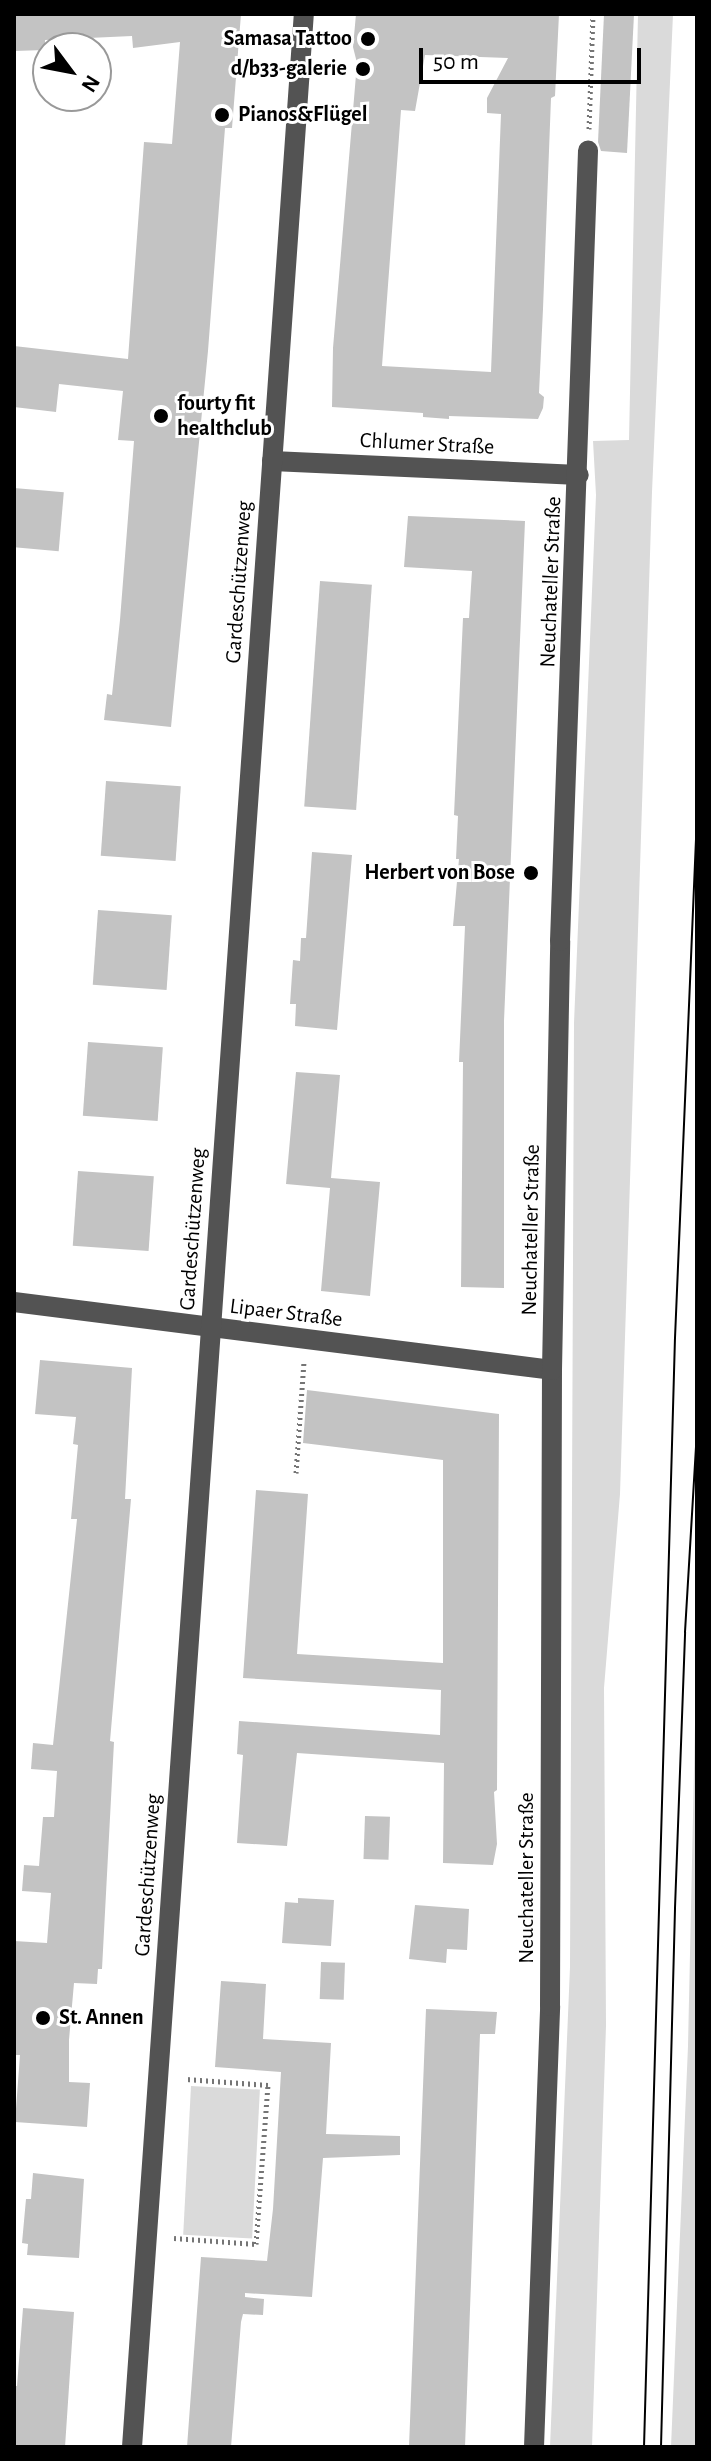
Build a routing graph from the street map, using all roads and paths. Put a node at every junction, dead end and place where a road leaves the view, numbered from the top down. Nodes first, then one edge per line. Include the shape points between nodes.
1 (304, 14) edge
2 (593, 14) edge
3 (588, 150) joint
4 (272, 461) junction
5 (579, 475) junction
6 (14, 1302) edge
7 (210, 1328) junction
8 (304, 1362) dead end
9 (552, 1370) junction
10 (296, 1473) dead end
11 (186, 2079) dead end
12 (174, 2238) dead end
13 (132, 2447) edge
14 (534, 2447) edge

1 - 4 street, Gardeschützenweg
2 - 3 path
3 - 5 street, Neuchateller Straße
4 - 5 street, Chlumer Straße
4 - 7 street, Gardeschützenweg
5 - 9 street, Neuchateller Straße via 560,941
6 - 7 street, Lipaer Straße
7 - 9 street, Lipaer Straße
7 - 13 street, Gardeschützenweg
8 - 10 path
9 - 14 street, Neuchateller Straße via 550,1995
11 - 12 path via 268,2085 265,2133 256,2244

